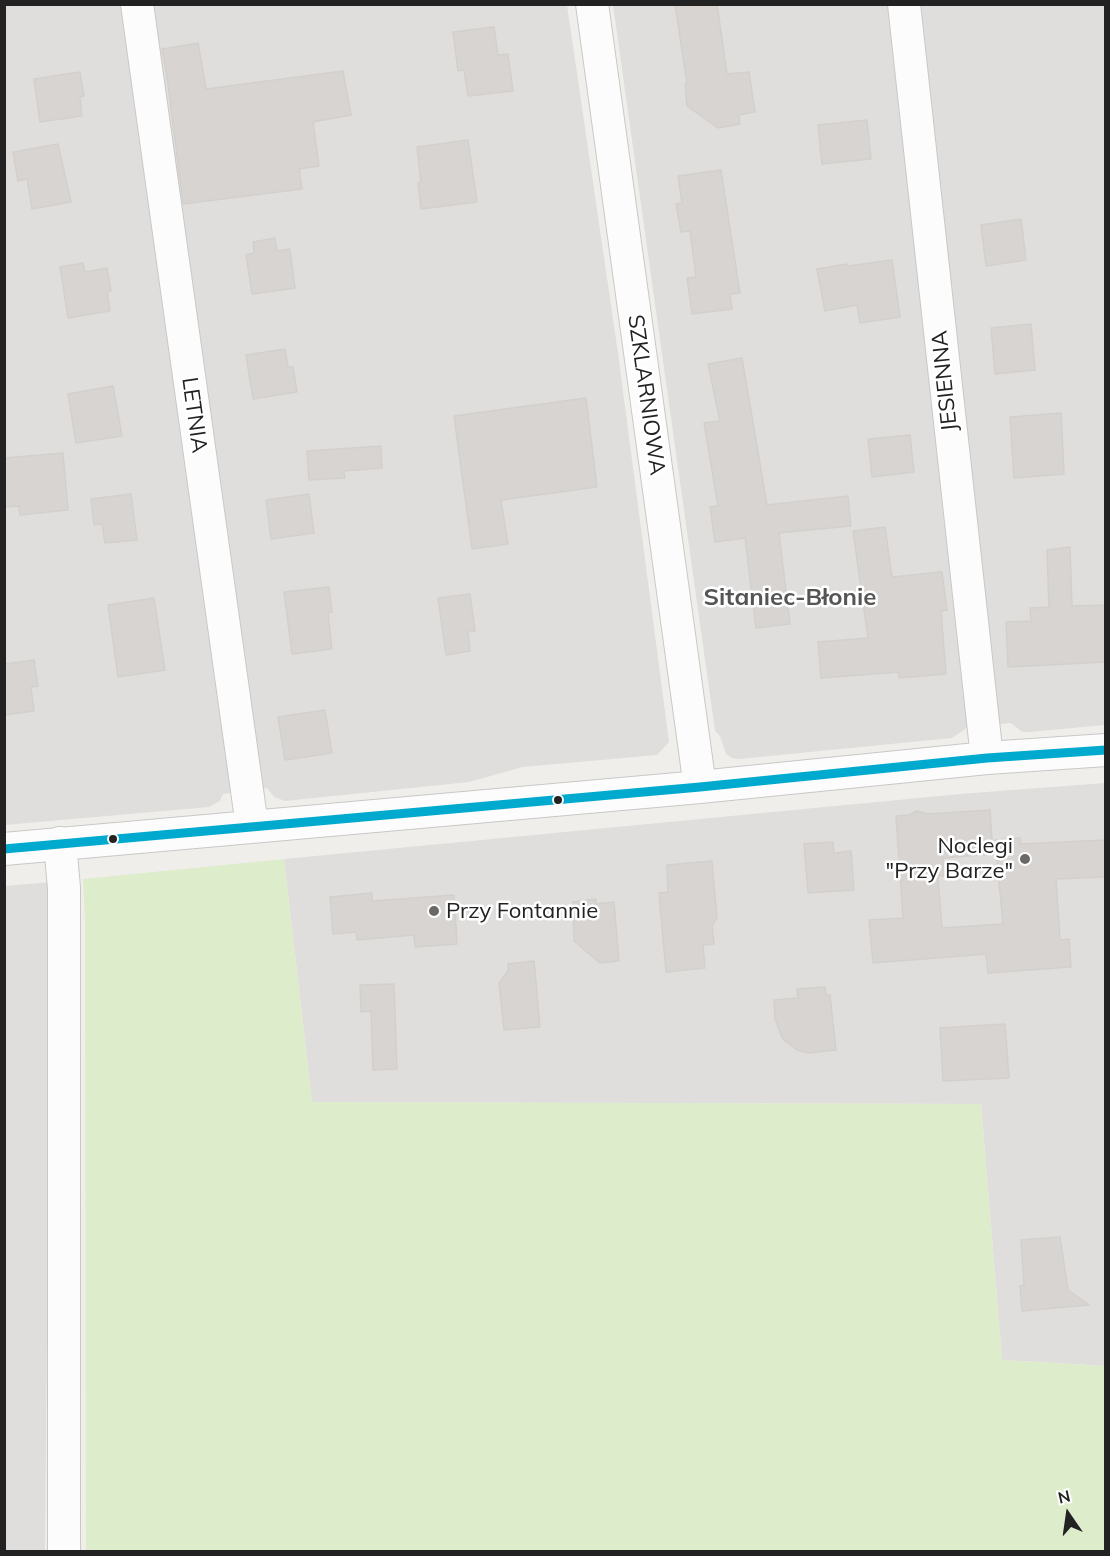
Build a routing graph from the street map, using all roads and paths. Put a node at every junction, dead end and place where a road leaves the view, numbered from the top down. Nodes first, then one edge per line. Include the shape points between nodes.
1 (137, 4) edge
2 (592, 4) edge
3 (904, 4) edge
4 (1106, 750) edge
5 (987, 759) junction
6 (700, 787) junction
7 (252, 826) junction
8 (60, 843) junction
9 (4, 849) edge
10 (64, 1551) edge

1 - 7 street, LETNIA
2 - 6 street, SZKLARNIOWA
3 - 5 street, JESIENNA
4 - 5 street
5 - 6 street
6 - 7 street
7 - 8 street
8 - 9 street
8 - 10 street via 64,888

